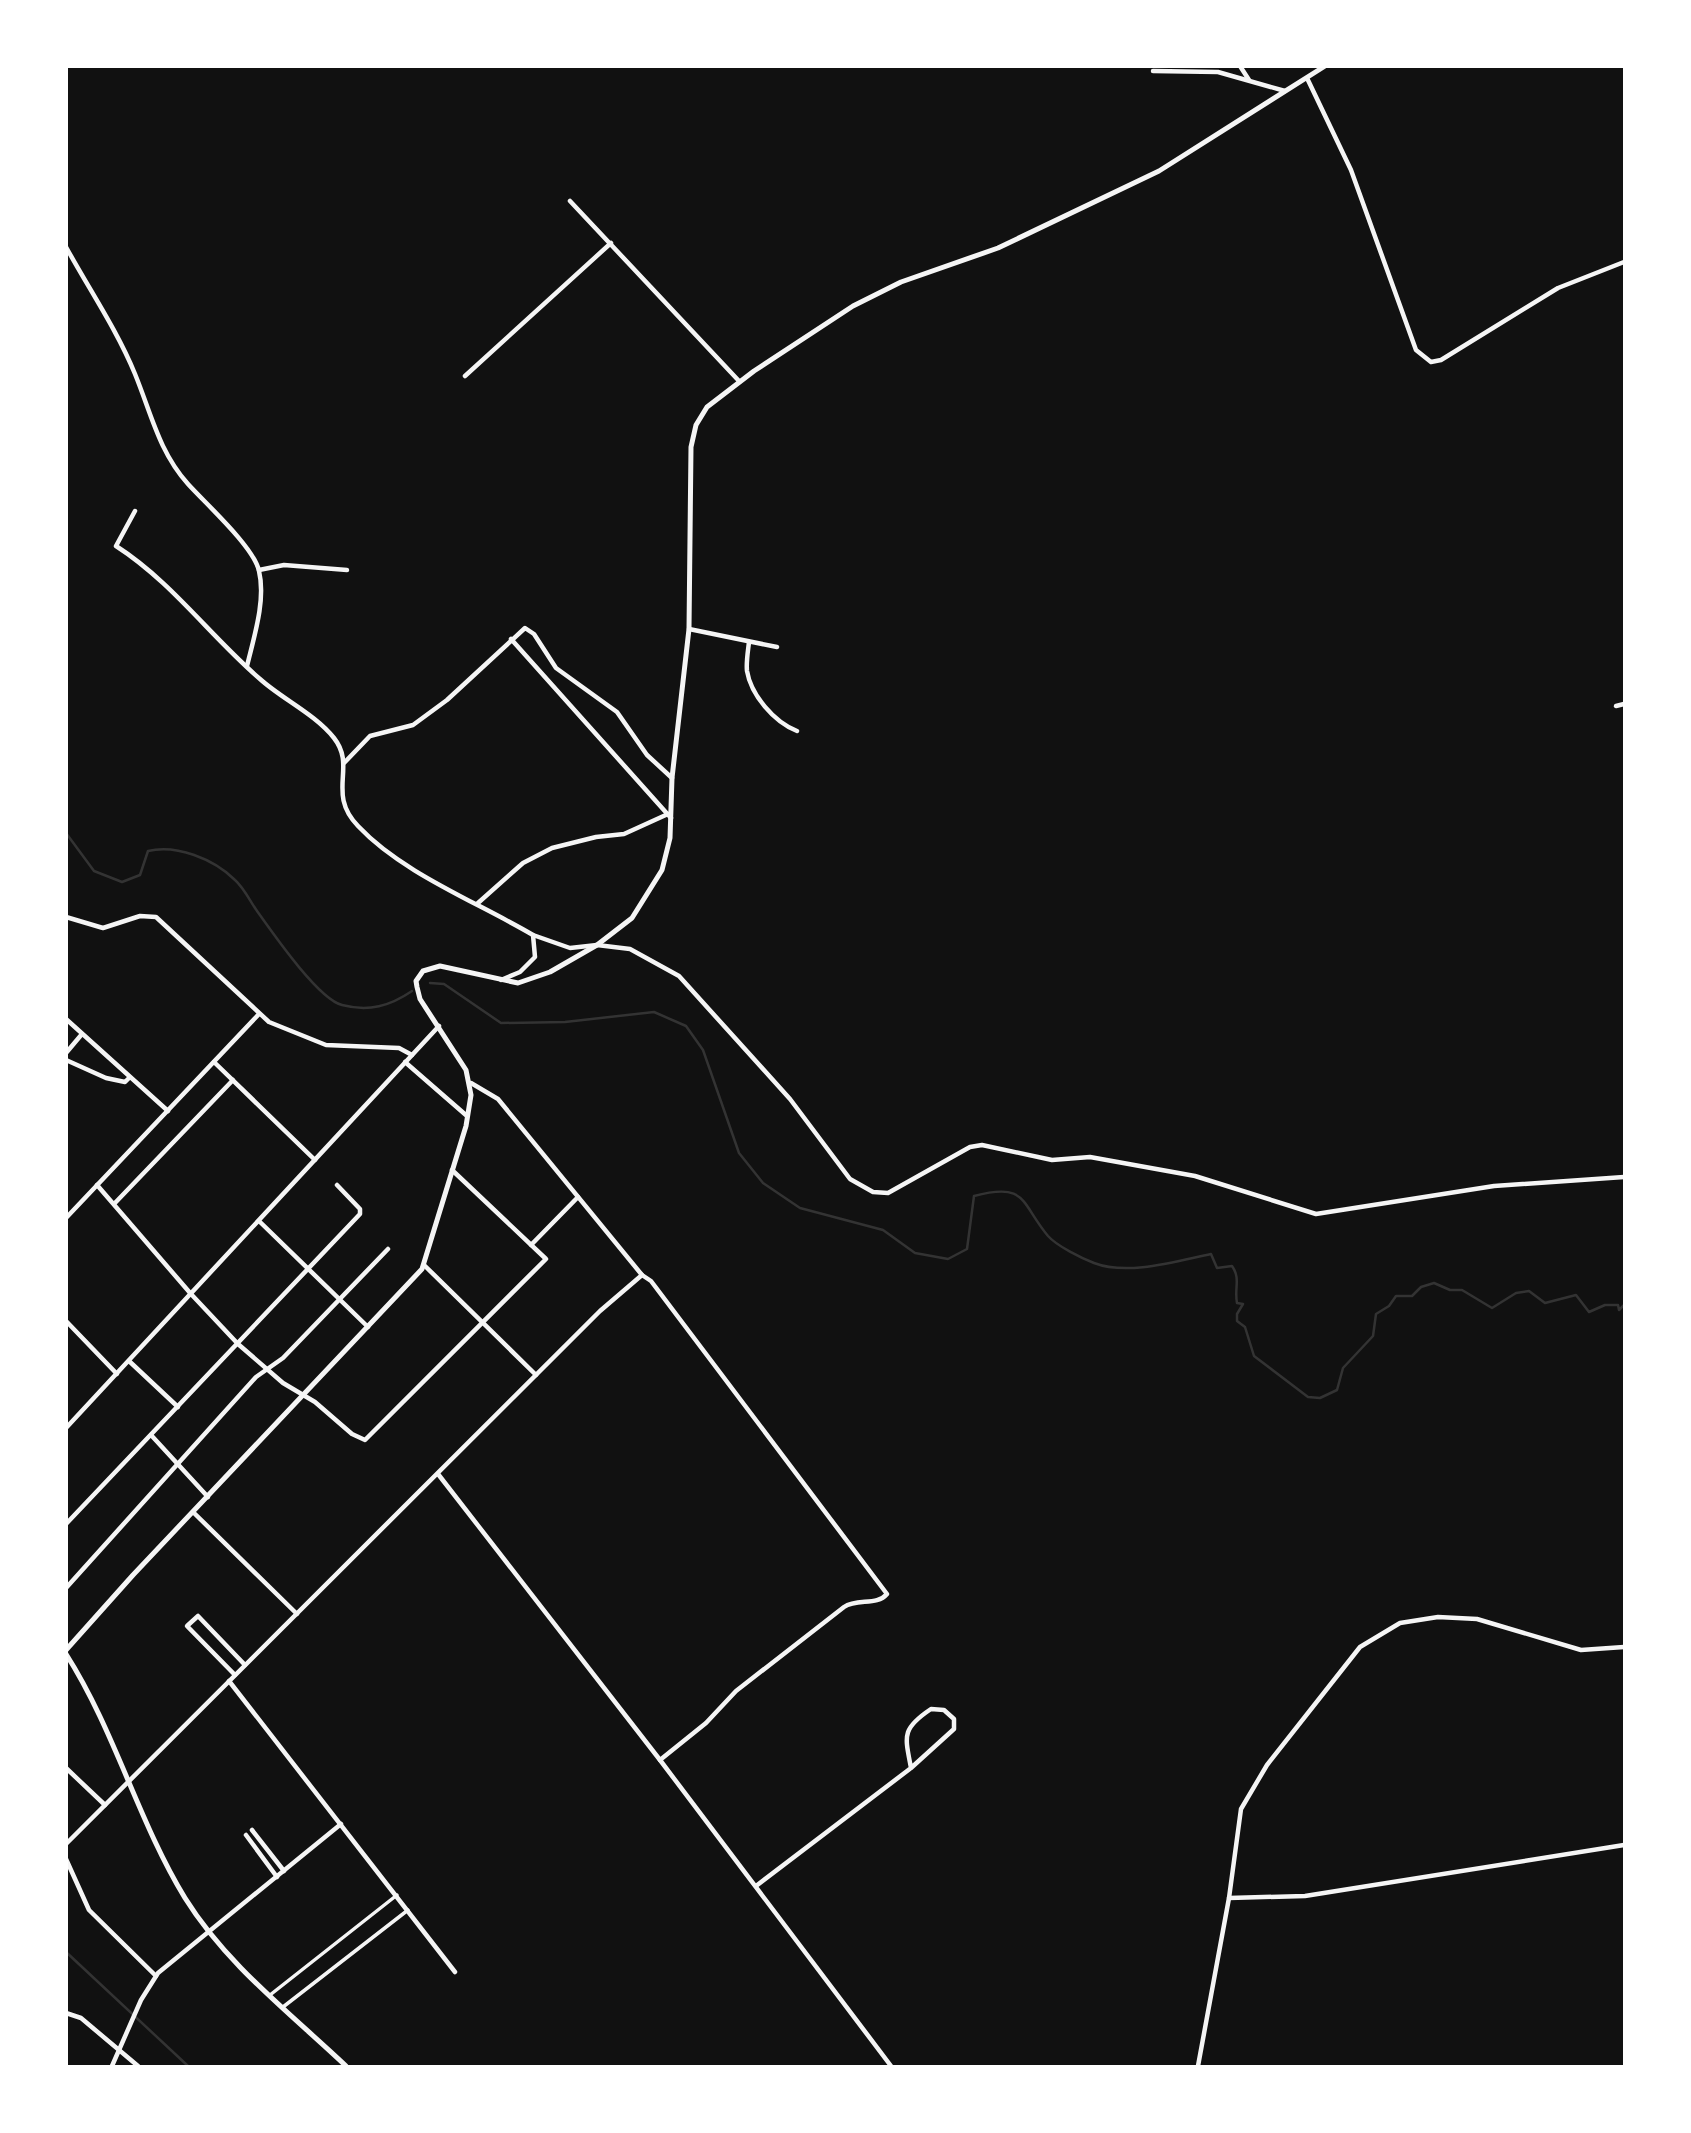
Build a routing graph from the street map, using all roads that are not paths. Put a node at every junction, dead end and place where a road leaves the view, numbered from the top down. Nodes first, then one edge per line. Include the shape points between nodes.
1 (1240, 66) edge
2 (1325, 66) edge
3 (1153, 71) dead end
4 (1307, 78) junction
5 (1250, 81) junction
6 (1286, 91) junction
7 (570, 201) dead end
8 (611, 243) junction
9 (66, 247) edge
10 (1625, 262) edge
11 (465, 376) dead end
12 (739, 382) junction
13 (135, 511) dead end
14 (260, 569) junction
15 (347, 570) dead end
16 (689, 629) junction
17 (511, 639) junction
18 (749, 642) junction
19 (777, 647) dead end
20 (247, 667) junction
21 (1625, 704) edge
22 (1616, 706) dead end
23 (797, 731) dead end
24 (344, 763) junction
25 (672, 778) junction
26 (670, 816) junction
27 (478, 903) junction
28 (66, 916) edge
29 (533, 935) junction
30 (597, 945) junction
31 (500, 980) junction
32 (259, 1014) junction
33 (66, 1019) edge
34 (439, 1026) junction
35 (82, 1034) junction
36 (66, 1053) edge
37 (412, 1055) junction
38 (66, 1060) edge
39 (214, 1062) junction
40 (405, 1062) junction
41 (129, 1078) junction
42 (233, 1080) junction
43 (471, 1083) junction
44 (168, 1111) junction
45 (468, 1117) junction
46 (316, 1160) junction
47 (452, 1170) junction
48 (1625, 1177) edge
49 (97, 1185) junction
50 (337, 1185) dead end
51 (578, 1197) junction
52 (114, 1204) junction
53 (66, 1218) edge
54 (259, 1221) junction
55 (531, 1244) junction
56 (388, 1249) dead end
57 (424, 1265) junction
58 (308, 1269) junction
59 (642, 1275) junction
60 (191, 1294) junction
61 (339, 1299) junction
62 (66, 1321) edge
63 (483, 1323) junction
64 (368, 1327) junction
65 (238, 1343) junction
66 (129, 1361) junction
67 (267, 1369) junction
68 (117, 1374) junction
69 (536, 1375) junction
70 (304, 1395) junction
71 (178, 1407) junction
72 (68, 1424) edge
73 (151, 1435) junction
74 (178, 1465) junction
75 (438, 1474) junction
76 (208, 1497) junction
77 (193, 1512) junction
78 (66, 1524) edge
79 (66, 1588) edge
80 (297, 1614) junction
81 (1625, 1647) edge
82 (66, 1652) edge
83 (245, 1665) junction
84 (235, 1675) junction
85 (229, 1681) junction
86 (660, 1760) junction
87 (66, 1768) edge
88 (911, 1768) junction
89 (130, 1781) junction
90 (105, 1805) junction
91 (341, 1824) junction
92 (252, 1830) dead end
93 (246, 1835) dead end
94 (66, 1844) edge
95 (1625, 1845) edge
96 (66, 1859) edge
97 (284, 1871) junction
98 (277, 1877) junction
99 (756, 1886) junction
100 (397, 1895) junction
101 (1229, 1898) junction
102 (408, 1910) junction
103 (209, 1933) junction
104 (456, 1972) dead end
105 (156, 1976) junction
106 (270, 1995) junction
107 (283, 2007) junction
108 (66, 2013) edge
109 (118, 2053) junction
110 (112, 2067) edge
111 (138, 2067) edge
112 (346, 2067) edge
113 (891, 2067) edge
114 (1198, 2067) edge

1 - 5 street
2 - 4 street
3 - 5 street via 1218,72
4 - 6 street
4 - 10 street via 1351,170 1416,350 1431,362 1558,288
5 - 6 street
6 - 12 street via 1148,176 998,248 901,282 853,306
7 - 8 street
8 - 11 street
8 - 12 street
9 - 14 street via 135,372 173,467
12 - 16 street via 707,407 692,439
13 - 20 street via 116,546 187,604
14 - 15 street via 284,565
14 - 20 street via 257,625
16 - 18 street
16 - 25 street
17 - 24 street via 447,700 413,725 370,736
17 - 25 street via 525,628 530,630 549,660 617,712 647,755
17 - 26 street
18 - 19 street
18 - 23 street via 747,671 761,702 786,727
20 - 24 street via 336,739
21 - 22 street
24 - 27 street via 342,803 360,829 394,858
25 - 26 street
26 - 27 street via 624,834 552,848 523,863
26 - 30 street via 662,870 648,895 632,918
27 - 29 street
28 - 32 street via 103,928 140,916 158,918
29 - 30 street via 570,948
29 - 31 street via 535,957 520,972
30 - 31 street via 526,982
30 - 48 street via 630,949 679,976 790,1099 849,1179 873,1192 888,1193 982,1145 1032,1157 1090,1157 1195,1176 1315,1214 1494,1186
31 - 34 street via 446,967 425,970 416,987
32 - 37 street via 274,1025 326,1045 388,1047
32 - 39 street
33 - 35 street
34 - 37 street
34 - 43 street
35 - 36 street
35 - 41 street
37 - 40 street
38 - 41 street via 113,1081
39 - 42 street
39 - 44 street
40 - 45 street
40 - 46 street
41 - 44 street
42 - 46 street
42 - 52 street
43 - 45 street
43 - 51 street via 498,1099
44 - 49 street
45 - 47 street
46 - 54 street
47 - 55 street
47 - 57 street
49 - 52 street
49 - 53 street
50 - 58 street via 361,1213
51 - 55 street
51 - 59 street
52 - 60 street
54 - 58 street
54 - 60 street
55 - 63 street via 546,1259
56 - 61 street
57 - 63 street
57 - 64 street
58 - 61 street
58 - 65 street
59 - 69 street
59 - 86 street via 887,1594 881,1600 844,1607 736,1691 706,1723
60 - 65 street
60 - 66 street
61 - 64 street
61 - 67 street
62 - 68 street
63 - 69 street
63 - 70 street via 367,1439 358,1438
64 - 70 street
65 - 67 street
65 - 71 street
66 - 68 street
66 - 71 street
67 - 70 street
67 - 74 street
68 - 72 street
69 - 75 street
70 - 76 street
71 - 73 street
73 - 74 street
73 - 78 street
74 - 76 street
74 - 79 street
75 - 80 street
75 - 86 street
76 - 77 street
77 - 80 street
77 - 82 street
80 - 83 street
81 - 101 street via 1581,1650 1477,1619 1438,1618 1400,1623 1360,1647 1267,1765 1241,1809
82 - 89 street
83 - 84 street
83 - 84 street via 198,1616 187,1626
84 - 85 street
85 - 89 street
85 - 91 street
86 - 99 street
87 - 90 street
88 - 88 street via 953,1731 955,1722 946,1711 931,1709 906,1731
88 - 99 street
89 - 90 street
89 - 103 street via 168,1868
90 - 94 street
91 - 97 street
91 - 100 street
92 - 97 street
93 - 98 street
95 - 101 street via 1305,1896
96 - 105 street via 89,1910
97 - 98 street
98 - 103 street
99 - 113 street
100 - 102 street
100 - 106 street
101 - 114 street
102 - 104 street
102 - 107 street
103 - 105 street
103 - 106 street
105 - 109 street
106 - 107 street
107 - 112 street
108 - 109 street via 84,2021
109 - 110 street
109 - 111 street

